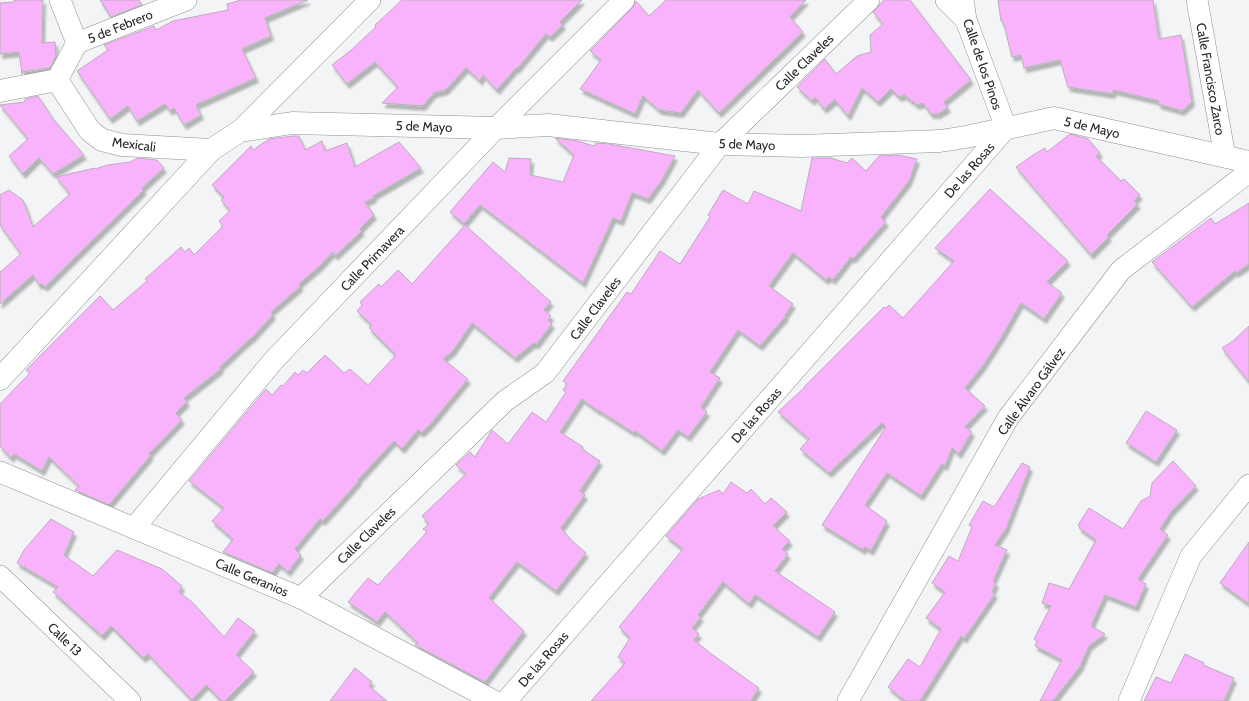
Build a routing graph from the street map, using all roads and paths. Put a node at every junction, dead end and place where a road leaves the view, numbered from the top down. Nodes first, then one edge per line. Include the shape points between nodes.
1 (60, 0) edge
2 (186, 0) edge
3 (370, 0) edge
4 (624, 0) edge
5 (869, 0) edge
6 (946, 0) edge
7 (1197, 0) edge
8 (965, 10) edge
9 (76, 43) junction
10 (57, 80) junction
11 (0, 91) edge
12 (496, 128) junction
13 (1006, 128) junction
14 (240, 130) junction
15 (720, 144) junction
16 (211, 150) junction
17 (1226, 157) junction
18 (1249, 162) edge
19 (1249, 172) edge
20 (0, 379) edge
21 (0, 472) edge
22 (1249, 484) edge
23 (134, 528) junction
24 (0, 576) edge
25 (301, 598) junction
26 (130, 701) edge
27 (494, 701) edge
28 (506, 701) edge
29 (848, 701) edge
30 (1129, 701) edge

1 - 9 street
2 - 9 street, 5 de Febrero
3 - 14 street
4 - 12 street, Calle Primavera
5 - 15 street, Calle Claveles
6 - 8 street
7 - 17 street, Calle Francisco Zarco
8 - 13 street, Calle de los Pinos
9 - 10 street
10 - 11 street
10 - 16 street, Mexicali via 90,131 102,140 122,146
12 - 14 street, 5 de Mayo via 292,123
12 - 15 street, 5 de Mayo via 548,125
12 - 23 street, Calle Primavera via 274,360
13 - 15 street, 5 de Mayo via 940,141 801,146
13 - 17 street, 5 de Mayo via 1054,118
13 - 28 street, De las Rosas
14 - 16 street
15 - 25 street, Calle Claveles via 545,373 505,401
16 - 20 street
17 - 18 street, 5 de Mayo
19 - 29 street, Calle Álvaro Gálvez via 1121,270 1008,418
21 - 23 street, Calle Geranios
22 - 30 street via 1191,556
23 - 25 street, Calle Geranios
24 - 26 street, Calle 13
25 - 27 street, Calle Geranios

